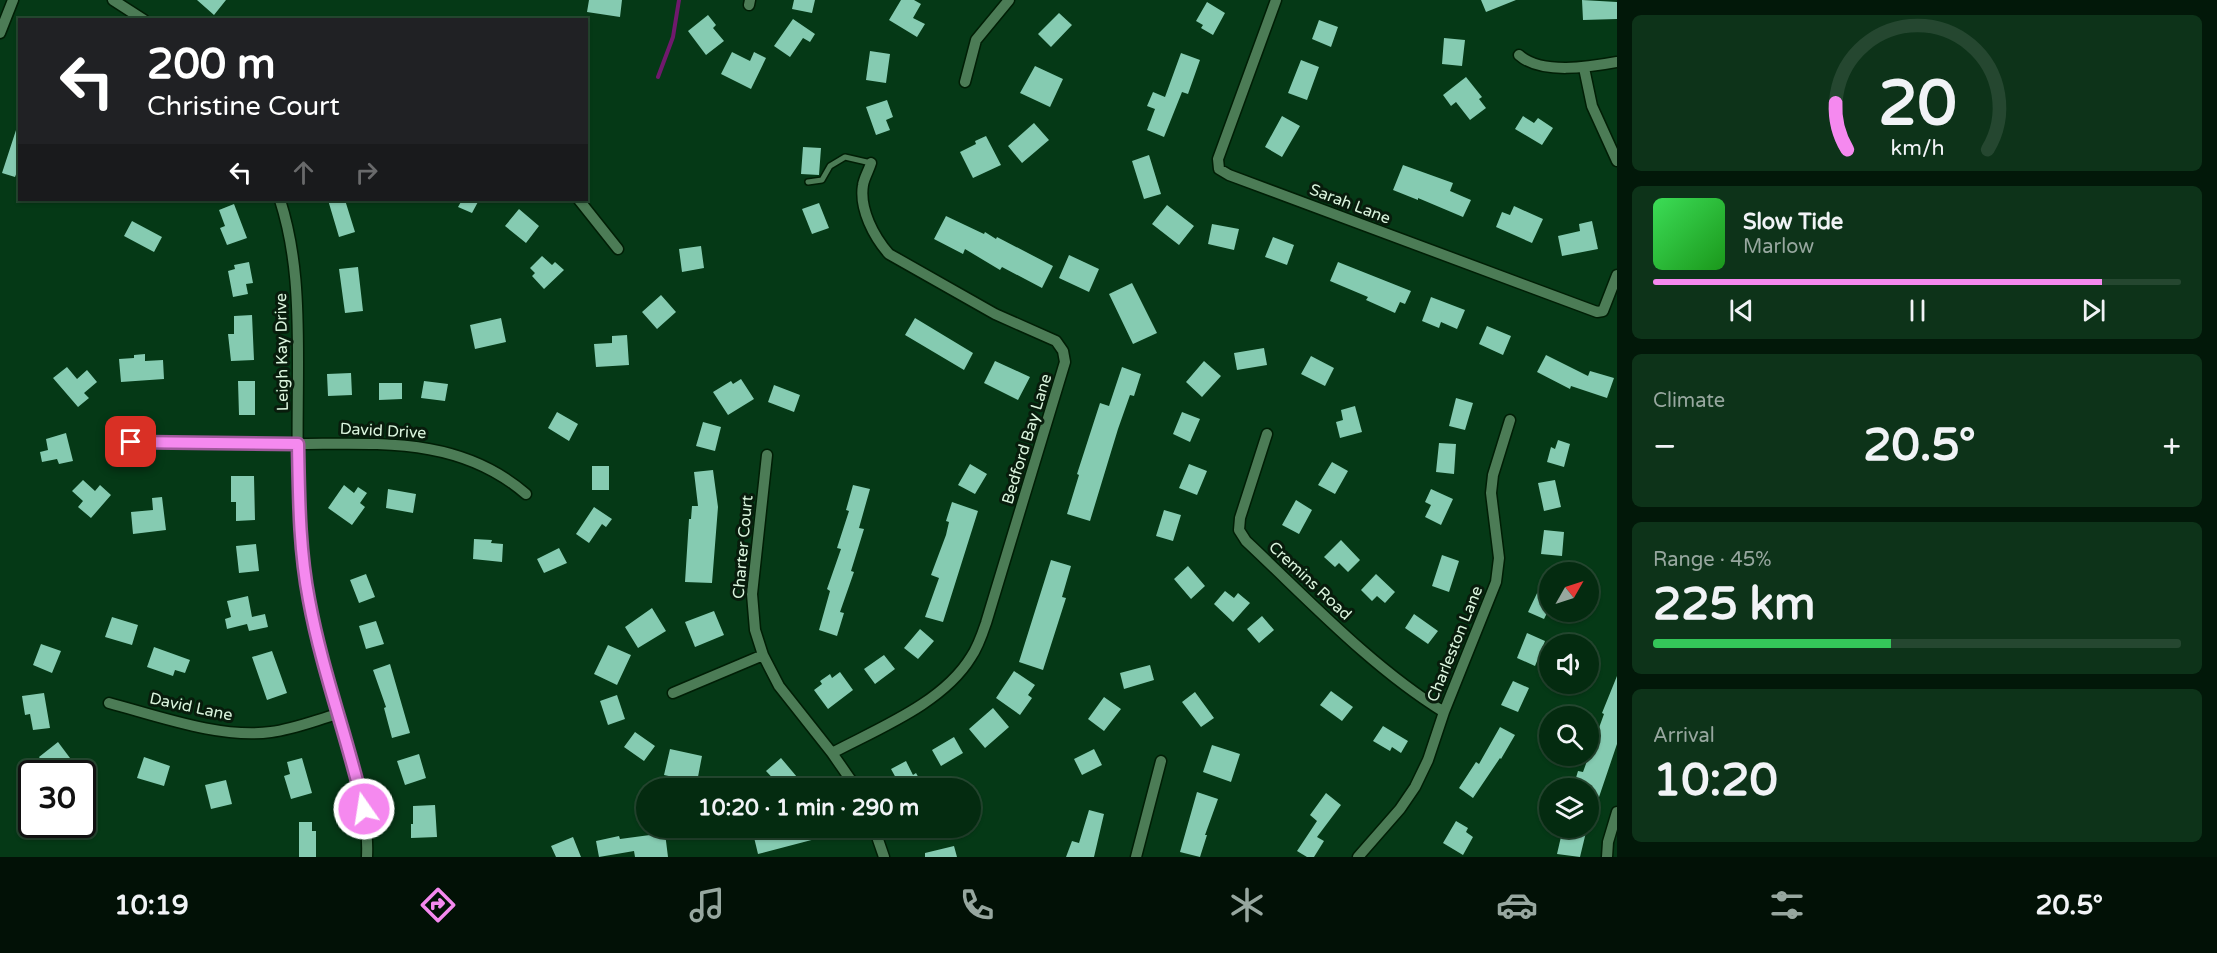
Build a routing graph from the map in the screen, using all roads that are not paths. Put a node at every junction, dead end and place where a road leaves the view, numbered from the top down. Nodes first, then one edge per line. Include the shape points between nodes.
1 (13, 0) edge
2 (113, 0) edge
3 (1009, 0) edge
4 (1276, 0) edge
5 (141, 18) edge
6 (0, 33) edge
7 (1520, 55) dead end
8 (1617, 62) edge
9 (1584, 68) junction
10 (965, 82) dead end
11 (1617, 161) edge
12 (872, 163) joint
13 (808, 182) dead end
14 (280, 201) edge
15 (580, 201) edge
16 (618, 249) dead end
17 (1617, 275) edge
18 (1510, 420) dead end
19 (1267, 434) dead end
20 (131, 442) dead end
21 (298, 444) junction
22 (767, 455) dead end
23 (526, 494) dead end
24 (763, 656) junction
25 (673, 693) dead end
26 (109, 703) dead end
27 (1444, 712) junction
28 (338, 714) junction
29 (832, 753) junction
30 (1161, 761) dead end
31 (849, 778) edge
32 (1617, 812) edge
33 (877, 838) edge
34 (367, 857) edge
35 (884, 857) edge
36 (1136, 857) edge
37 (1358, 857) edge
38 (1607, 857) edge

1 - 6 street
2 - 5 street
3 - 10 street via 976,40
4 - 17 street, Sarah Lane via 1218,159 1219,169 1597,312 1603,311
7 - 9 street via 1535,65
8 - 9 street
9 - 11 street via 1592,106
12 - 13 lane via 844,157 830,166 822,180
12 - 29 street, Bedford Bay Lane via 863,185 863,201 879,243 889,254 995,314 1056,341 1065,362 986,623 971,657 935,696
14 - 21 street, Leigh Kay Drive via 298,306
15 - 16 street
18 - 27 street, Charleston Lane via 1491,493 1499,558 1496,582
19 - 27 street, Cremins Road via 1240,518 1239,530 1246,541 1389,673
20 - 21 street, David Drive
21 - 23 street, David Drive via 404,444 440,450 498,472
21 - 28 street, Leigh Kay Drive via 303,569 317,640
22 - 24 street, Charter Court via 752,594 755,630
24 - 25 street
24 - 29 street, Charter Court via 779,686
26 - 28 street, David Lane via 210,729 240,732 271,732
27 - 37 street, Charleston Lane via 1415,787
28 - 34 street, Leigh Kay Drive via 364,809
29 - 31 street, Charter Court
30 - 36 street
32 - 38 street
33 - 35 street

